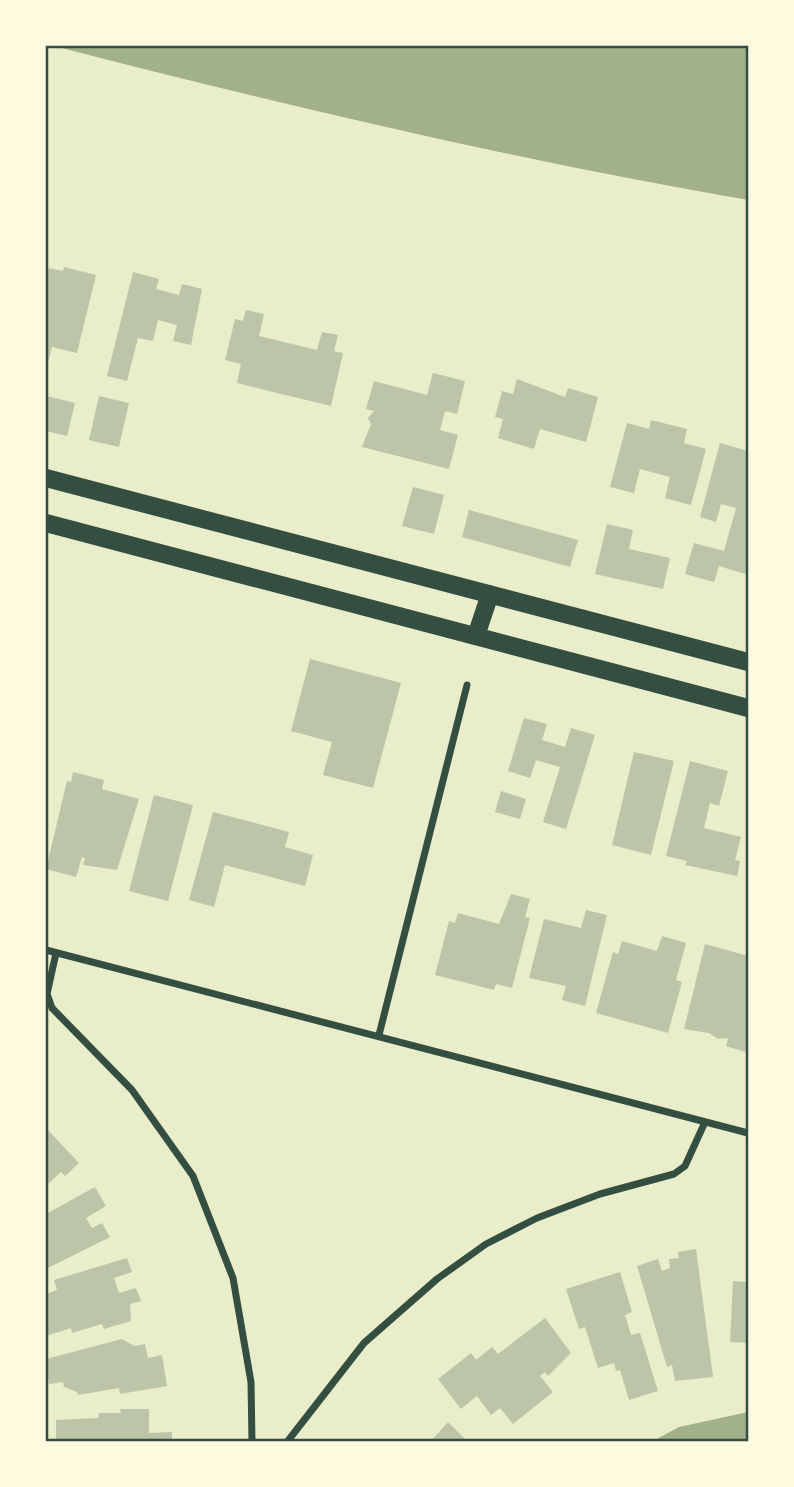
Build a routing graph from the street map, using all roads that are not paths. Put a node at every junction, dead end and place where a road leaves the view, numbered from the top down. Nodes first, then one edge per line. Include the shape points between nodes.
1 (46, 478) edge
2 (46, 523) edge
3 (490, 594) junction
4 (476, 636) junction
5 (748, 662) edge
6 (467, 685) dead end
7 (748, 708) edge
8 (46, 950) edge
9 (57, 953) junction
10 (379, 1035) junction
11 (705, 1122) junction
12 (748, 1133) edge
13 (252, 1441) edge
14 (287, 1441) edge

1 - 3 main road
2 - 4 main road
3 - 4 main road
3 - 5 main road
4 - 7 main road
6 - 10 street
8 - 9 street
9 - 10 street
9 - 13 street via 47,994 52,1008 132,1090 193,1176 233,1278 251,1382
10 - 11 street
11 - 12 street
11 - 14 street via 685,1166 674,1174 600,1194 537,1218 486,1244 436,1279 364,1343

